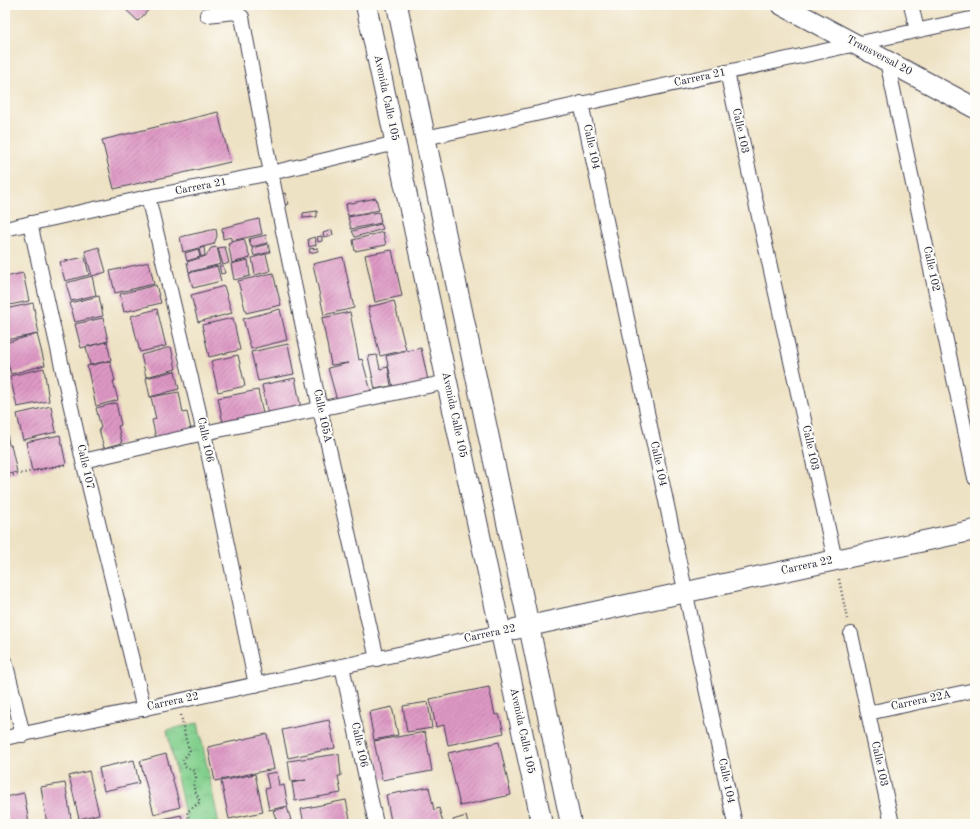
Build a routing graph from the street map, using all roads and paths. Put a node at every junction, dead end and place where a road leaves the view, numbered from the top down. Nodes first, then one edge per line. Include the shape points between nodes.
1 (366, 5) edge
2 (396, 5) edge
3 (782, 5) edge
4 (911, 5) edge
5 (207, 15) dead end
6 (975, 18) edge
7 (917, 30) junction
8 (856, 44) junction
9 (887, 60) junction
10 (727, 72) junction
11 (581, 104) junction
12 (975, 108) edge
13 (425, 138) junction
14 (396, 143) junction
15 (272, 173) junction
16 (148, 197) junction
17 (30, 223) junction
18 (5, 229) edge
19 (447, 382) junction
20 (320, 409) junction
21 (204, 433) junction
22 (83, 461) junction
23 (5, 477) edge
24 (975, 478) edge
25 (975, 530) edge
26 (835, 560) junction
27 (686, 592) junction
28 (529, 626) junction
29 (501, 632) junction
30 (851, 634) joint
31 (377, 659) junction
32 (5, 660) edge
33 (342, 666) junction
34 (256, 684) junction
35 (975, 690) edge
36 (179, 701) junction
37 (144, 709) junction
38 (868, 713) junction
39 (23, 735) junction
40 (5, 738) edge
41 (190, 824) edge
42 (376, 824) edge
43 (542, 824) edge
44 (571, 824) edge
45 (736, 824) edge
46 (892, 824) edge

1 - 14 main road, Avenida Calle 105
2 - 13 main road
3 - 8 main road, Transversal 20
4 - 7 street
5 - 15 street, Calle 105A via 235,12 242,17
6 - 7 street, Carrera 21
7 - 8 street, Carrera 21
8 - 9 main road, Transversal 20
8 - 10 street, Carrera 21
9 - 12 main road, Transversal 20
9 - 24 street, Calle 102
10 - 11 street, Carrera 21
10 - 26 street, Calle 103
11 - 13 street, Carrera 21
11 - 27 street, Calle 104
13 - 28 main road
14 - 15 street, Carrera 21
14 - 19 main road, Avenida Calle 105
15 - 16 street, Carrera 21
15 - 20 street, Calle 105A
16 - 17 street, Carrera 21
16 - 21 street, Calle 106
17 - 18 street, Carrera 21
17 - 22 street, Calle 107
19 - 20 street
19 - 29 main road, Avenida Calle 105
20 - 21 street
20 - 31 street, Calle 105A
21 - 22 street
21 - 34 street, Calle 106
22 - 23 path
22 - 37 street, Calle 107
25 - 26 main road, Carrera 22
26 - 27 main road, Carrera 22
26 - 30 path
27 - 28 main road, Carrera 22
27 - 45 street, Calle 104
28 - 29 main road, Carrera 22
28 - 44 main road
29 - 31 street, Carrera 22
29 - 43 main road, Avenida Calle 105
30 - 38 street, Calle 103
31 - 33 street, Carrera 22
32 - 39 street
33 - 34 street, Carrera 22
33 - 42 street, Calle 106
34 - 36 street, Carrera 22
35 - 38 street, Carrera 22A
36 - 37 street, Carrera 22
36 - 41 path via 190,751 183,760 185,767 194,771 196,777 193,786 200,802 187,812
37 - 39 street, Carrera 22
38 - 46 street, Calle 103
39 - 40 street, Carrera 22

